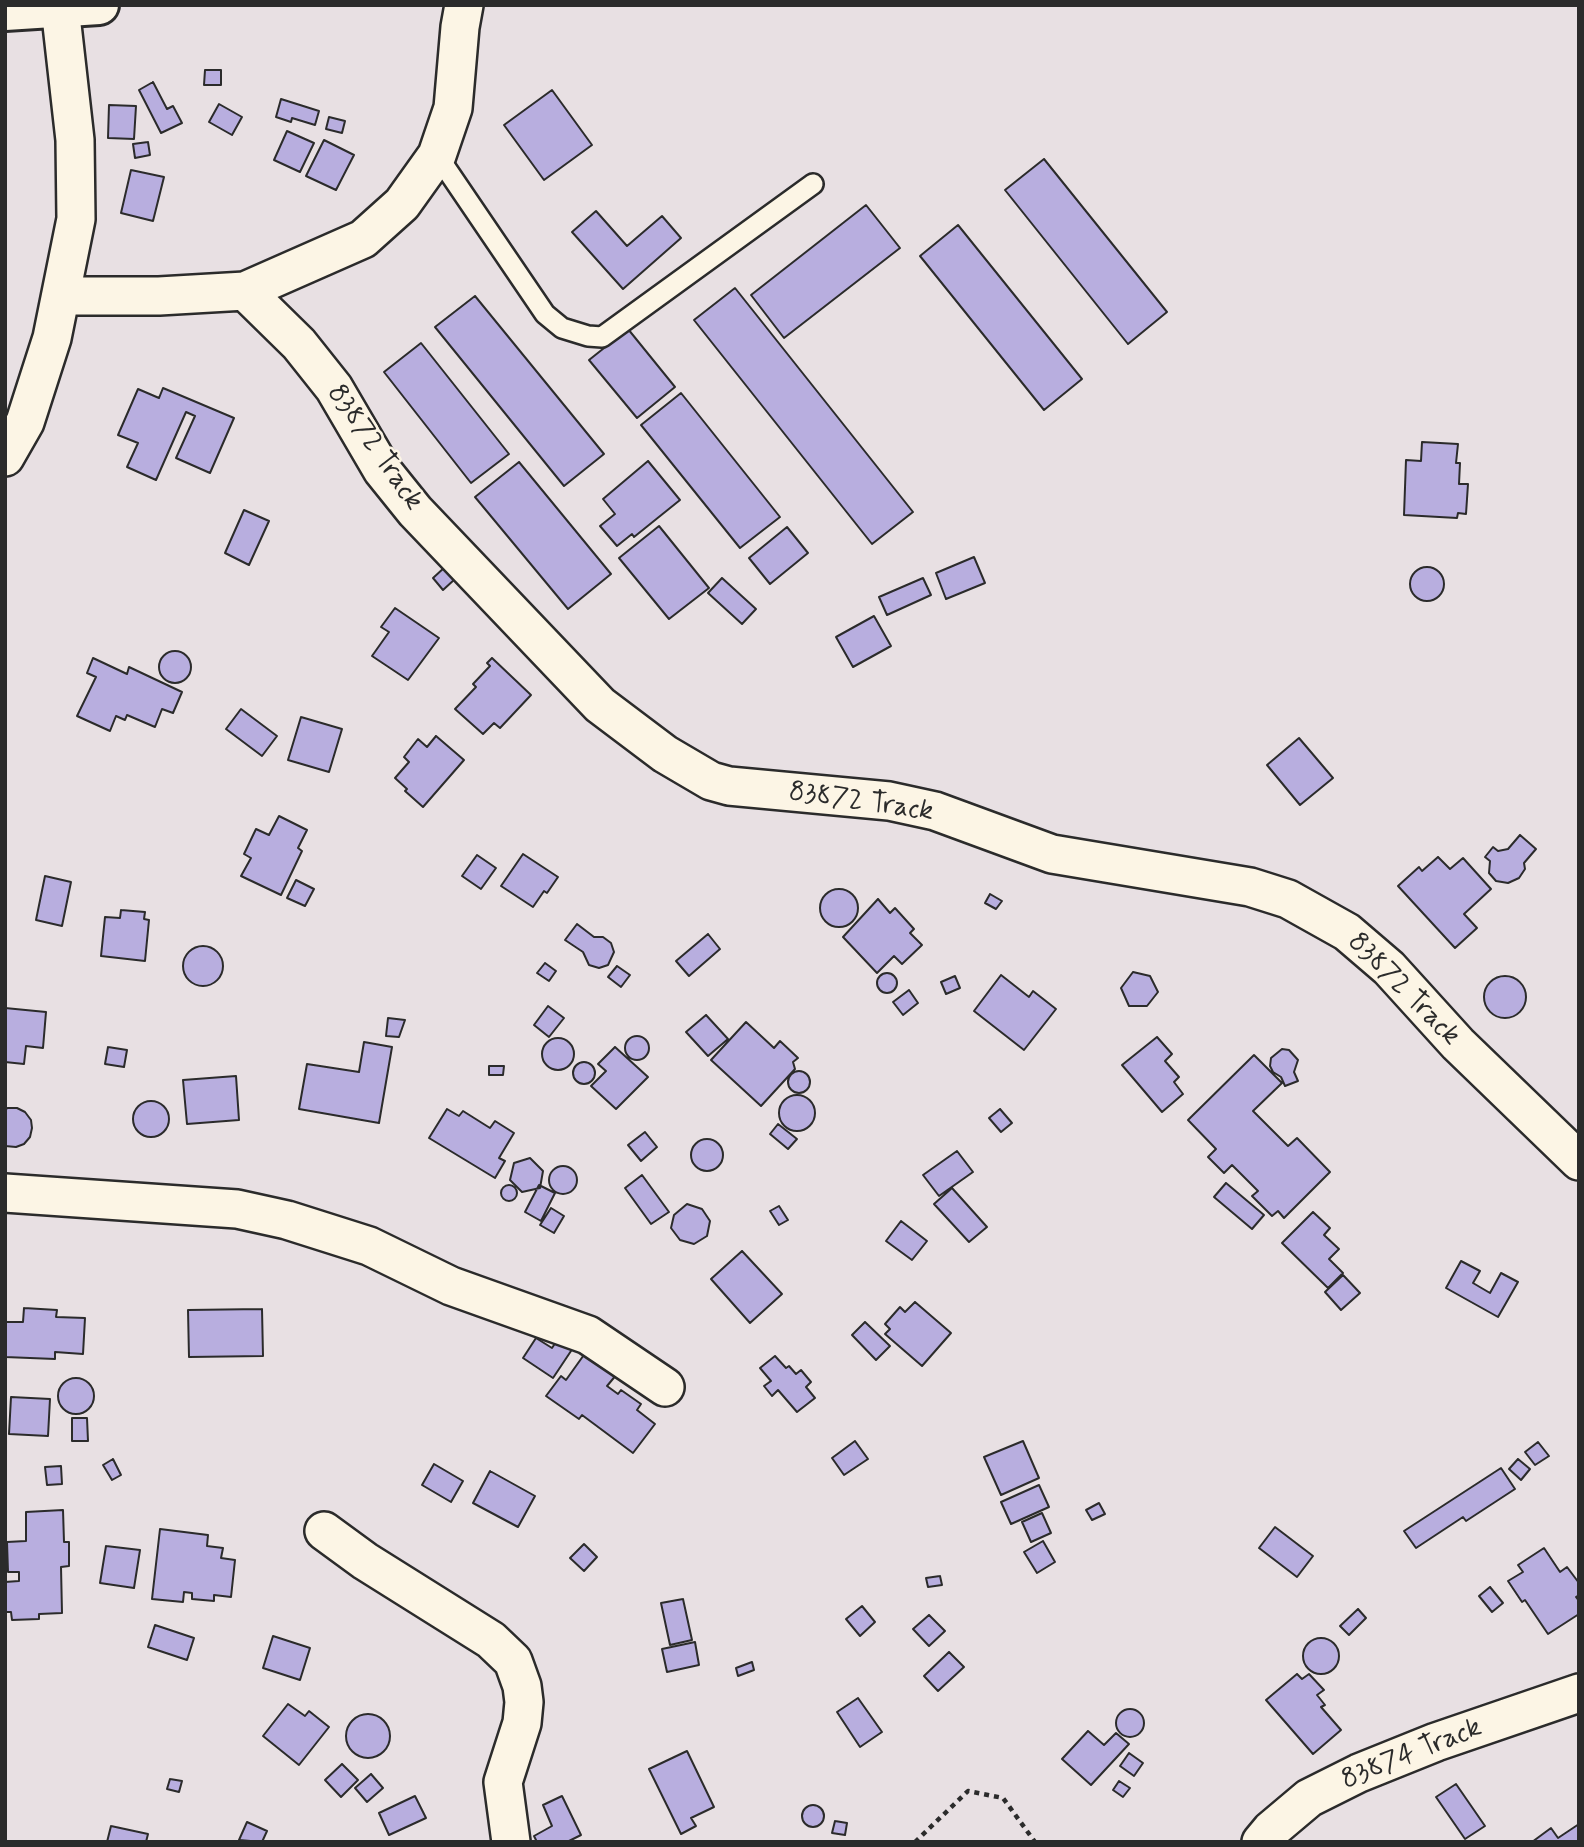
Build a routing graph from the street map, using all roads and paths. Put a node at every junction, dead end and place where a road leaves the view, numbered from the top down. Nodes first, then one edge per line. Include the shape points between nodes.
1 (99, 5) edge
2 (464, 5) edge
3 (60, 8) junction
4 (5, 10) edge
5 (437, 155) junction
6 (813, 184) dead end
7 (245, 291) junction
8 (61, 296) junction
9 (5, 457) edge
10 (1579, 1161) edge
11 (5, 1193) edge
12 (665, 1387) dead end
13 (324, 1531) dead end
14 (1579, 1693) edge
15 (510, 1842) edge
16 (915, 1842) edge
17 (1035, 1842) edge
18 (1261, 1842) edge

1 - 3 street
2 - 5 street via 453,108
3 - 4 street
3 - 8 street via 75,141 76,219
5 - 6 lane via 545,314 562,328 587,336 603,337
5 - 7 street via 402,204 363,239
7 - 8 street
7 - 10 street, 83872 Track via 299,344 334,388 382,470 415,510 600,705 665,754 711,781 730,786 889,801 935,811 1052,855 1250,887 1288,899 1347,932 1389,968 1458,1044
8 - 9 street via 25,422
11 - 12 street via 237,1209 287,1220 369,1246 451,1286 588,1335
13 - 15 street via 491,1640 513,1661 524,1702 503,1782
14 - 18 street, 83874 Track via 1359,1773 1309,1798
16 - 17 path via 968,1791 1003,1798

